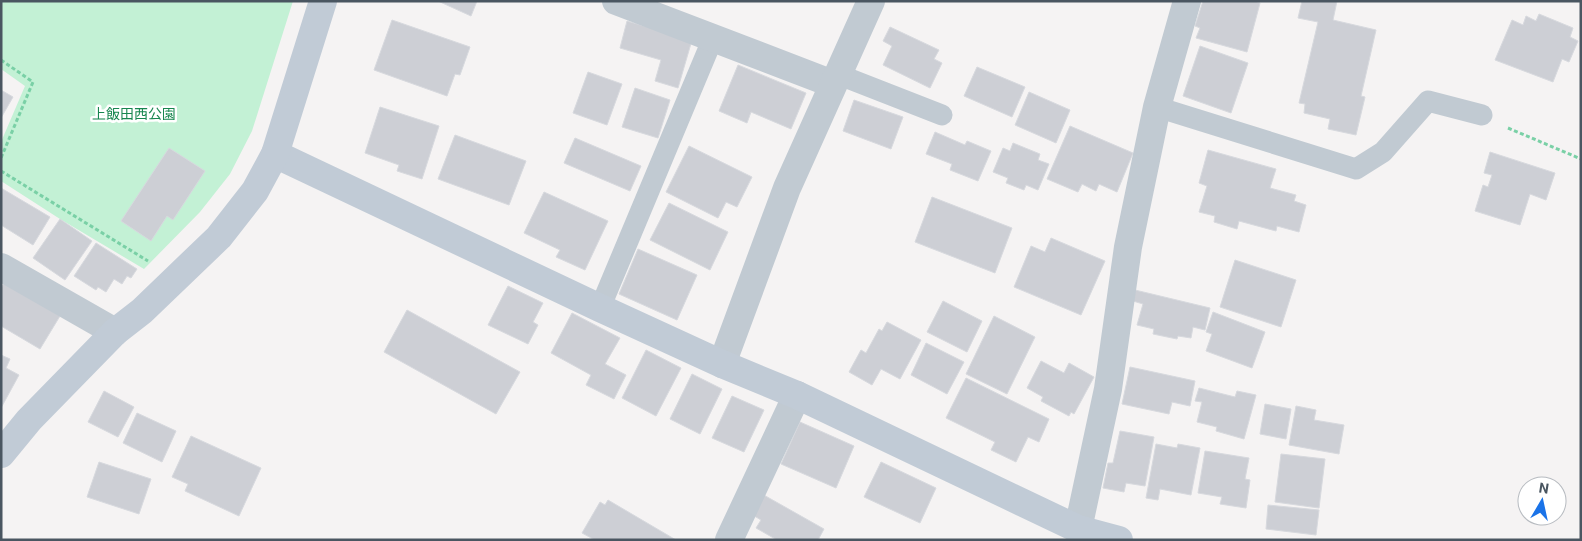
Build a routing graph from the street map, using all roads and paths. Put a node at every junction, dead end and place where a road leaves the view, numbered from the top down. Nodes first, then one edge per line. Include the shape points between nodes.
1 (323, 1) edge
2 (616, 1) edge
3 (871, 1) edge
4 (1188, 1) edge
5 (713, 38) junction
6 (1, 60) edge
7 (835, 79) junction
8 (1157, 107) junction
9 (942, 115) dead end
10 (1482, 115) joint
11 (275, 154) junction
12 (1, 158) edge
13 (1581, 159) edge
14 (1, 171) edge
15 (1, 266) edge
16 (176, 278) junction
17 (600, 308) junction
18 (115, 332) junction
19 (722, 364) junction
20 (797, 395) junction
21 (1, 454) edge
22 (1078, 529) junction
23 (729, 540) edge
24 (1119, 540) edge

1 - 11 street
2 - 5 street
3 - 7 street
4 - 8 street
5 - 7 street
5 - 17 lane
6 - 12 path via 33,82
7 - 9 lane
7 - 19 street via 787,188
8 - 10 lane via 1356,169 1382,152 1428,101
8 - 22 street via 1128,247 1108,389
10 - 13 path
11 - 16 street via 255,191 219,237
11 - 17 street
14 - 16 path
15 - 18 street
16 - 18 street
17 - 19 street
18 - 21 street via 29,420
19 - 20 street
20 - 22 street
20 - 23 street
22 - 24 street

